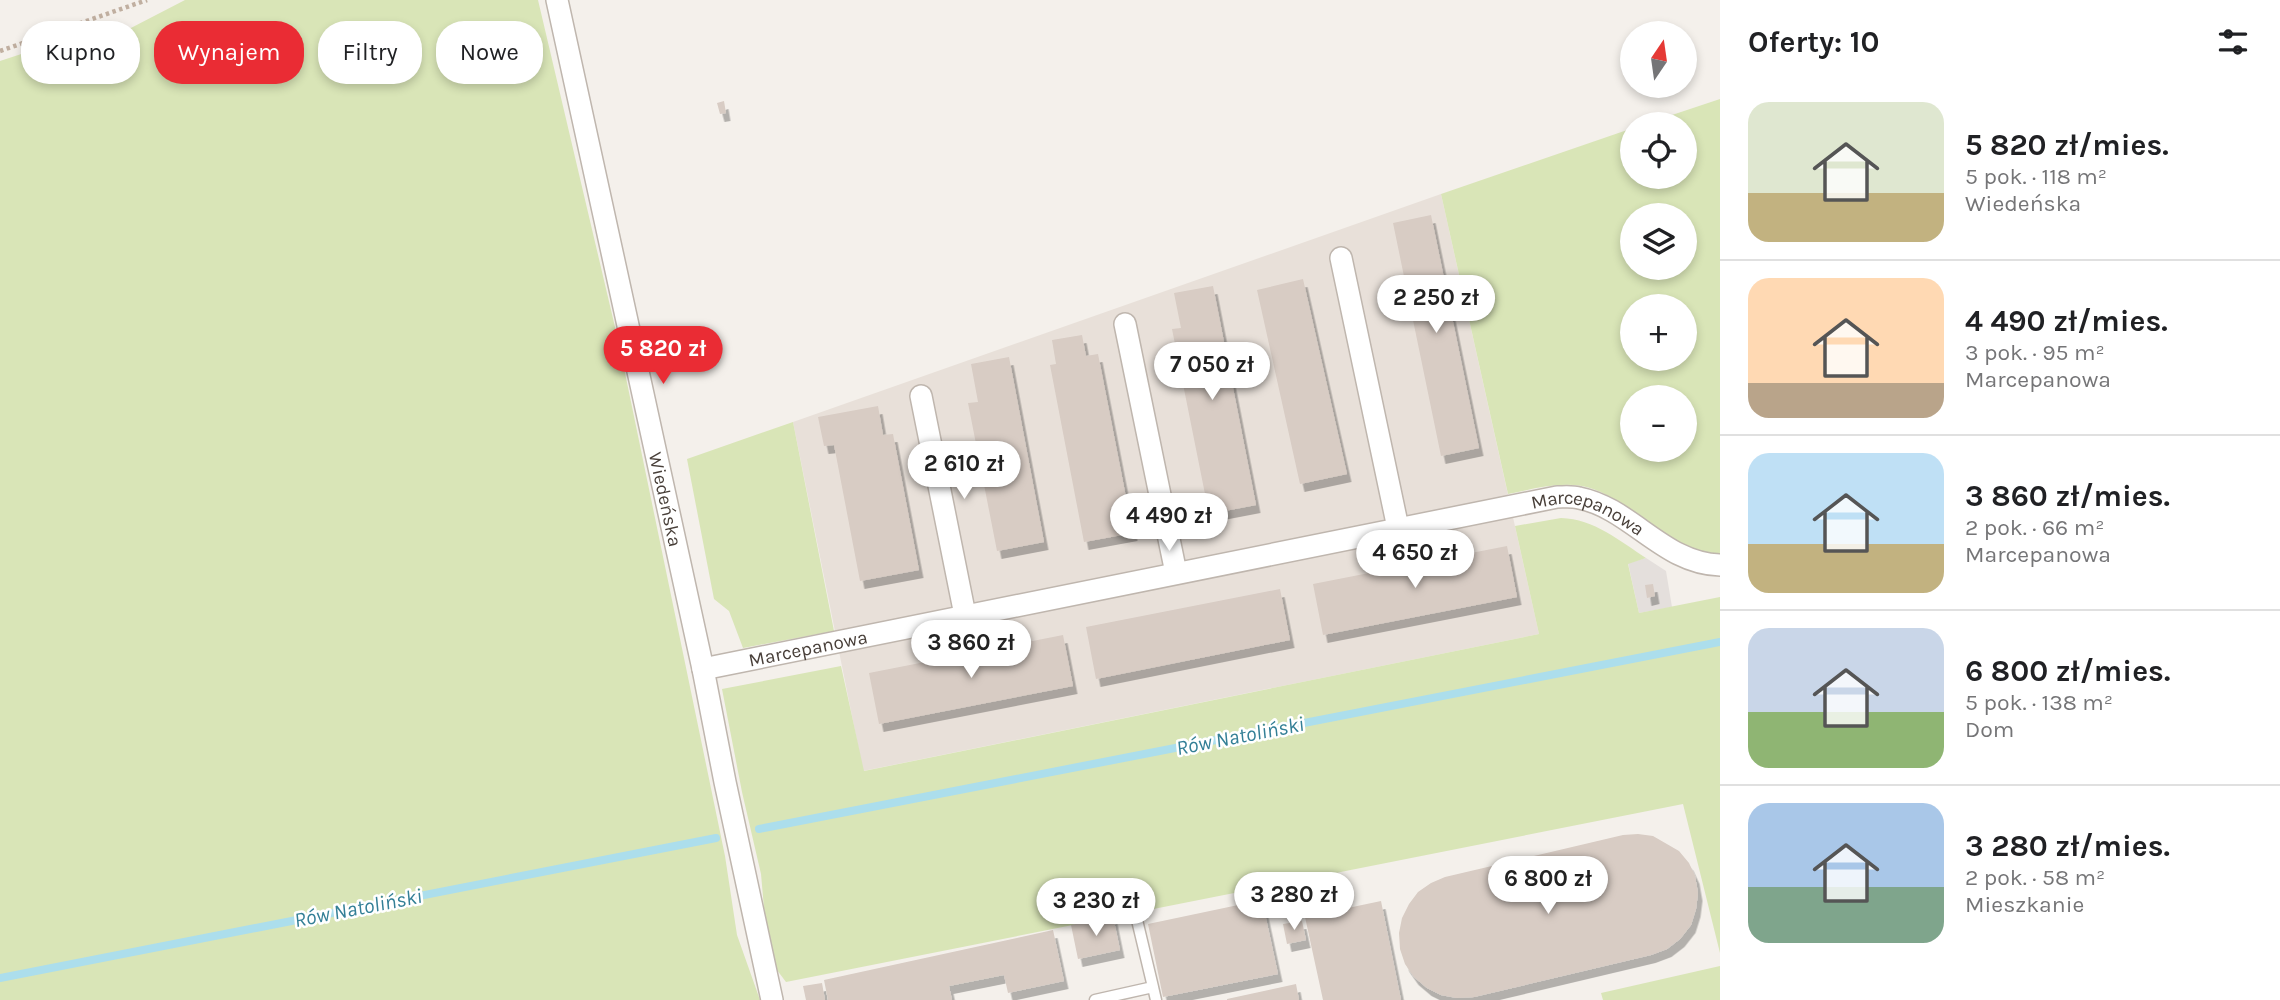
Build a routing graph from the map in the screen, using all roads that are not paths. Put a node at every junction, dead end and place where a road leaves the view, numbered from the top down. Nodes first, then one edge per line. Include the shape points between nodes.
1 (557, 0) edge
2 (1341, 258) dead end
3 (1125, 324) dead end
4 (921, 396) dead end
5 (1398, 528) junction
6 (1720, 565) edge
7 (1176, 573) junction
8 (965, 615) junction
9 (704, 669) junction
10 (1138, 920) dead end
11 (1153, 987) junction
12 (772, 1000) edge
13 (1095, 1000) edge
14 (1156, 1000) edge

1 - 9 street, Wiedeńska
2 - 5 street
3 - 7 street
4 - 8 street
5 - 6 street, Marcepanowa via 1577,497 1601,505 1676,554
5 - 7 street, Marcepanowa
7 - 8 street, Marcepanowa
8 - 9 street, Marcepanowa
9 - 12 street, Wiedeńska
10 - 11 lane
11 - 13 lane
11 - 14 lane

